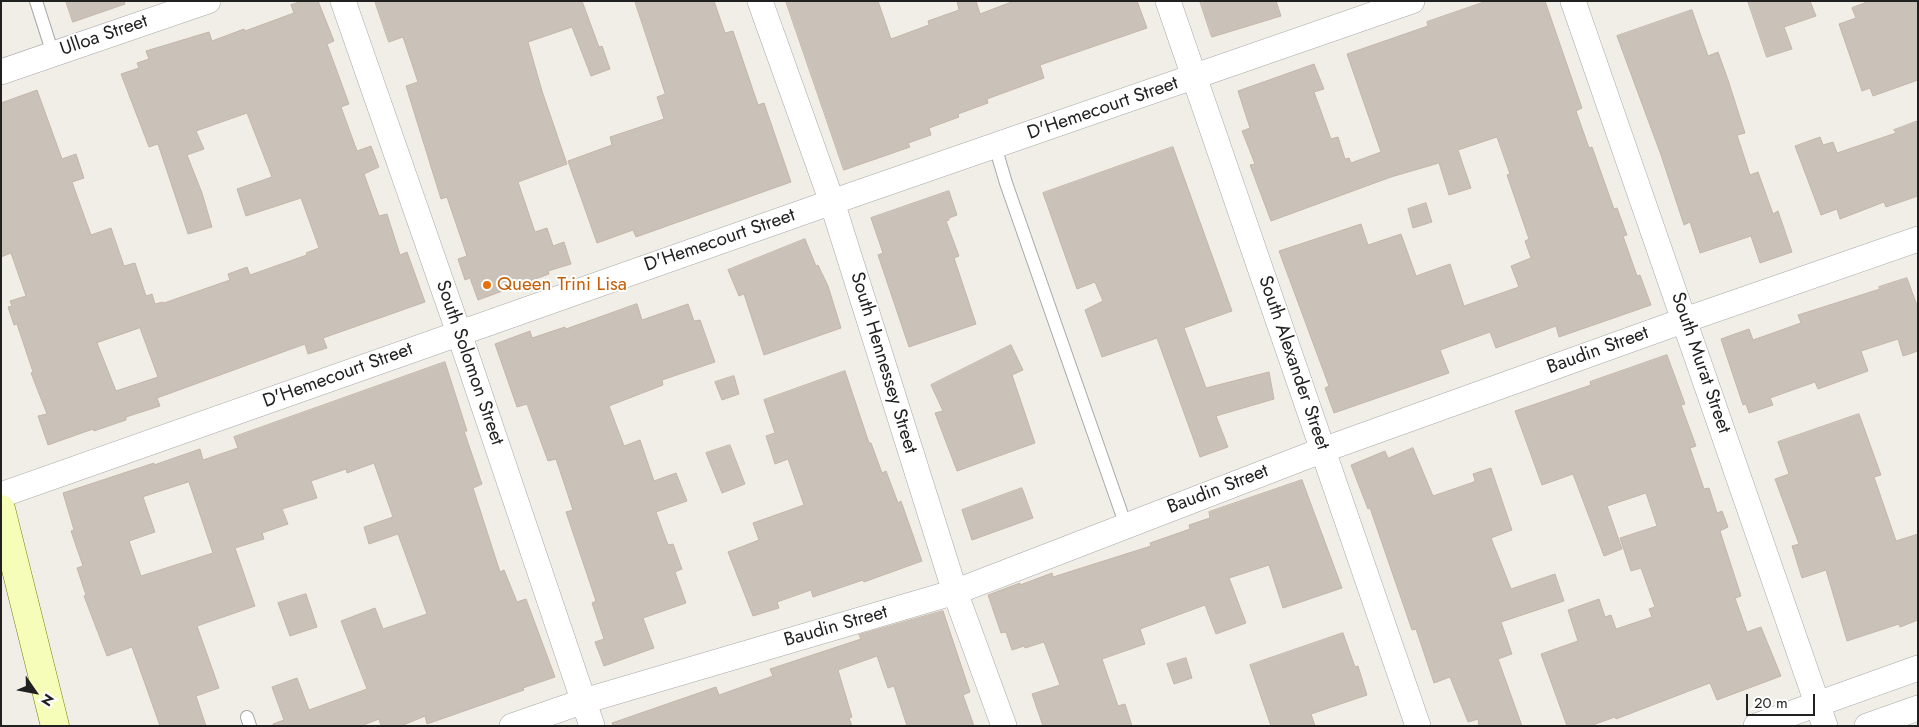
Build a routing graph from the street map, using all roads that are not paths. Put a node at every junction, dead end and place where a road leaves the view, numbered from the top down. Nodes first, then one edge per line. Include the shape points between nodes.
1 (36, 1) edge
2 (208, 1) edge
3 (344, 1) edge
4 (760, 1) edge
5 (1168, 1) edge
6 (1412, 1) edge
7 (1573, 1) edge
8 (53, 54) junction
9 (1, 72) edge
10 (1195, 78) junction
11 (995, 146) junction
12 (832, 202) junction
13 (1918, 239) edge
14 (1685, 320) junction
15 (459, 333) junction
16 (1323, 450) junction
17 (1, 495) edge
18 (1, 509) edge
19 (1126, 526) junction
20 (955, 592) junction
21 (1918, 668) edge
22 (584, 701) junction
23 (1918, 708) edge
24 (1821, 715) edge
25 (55, 726) edge
26 (512, 726) edge
27 (592, 726) edge
28 (1004, 726) edge
29 (1418, 726) edge
30 (1756, 726) edge
31 (1867, 726) edge

1 - 8 lane
2 - 8 street, Ulloa Street
3 - 15 street, South Solomon Street
4 - 12 street, South Hennessey Street
5 - 10 street, South Alexander Street
6 - 10 street, D'Hemecourt Street
7 - 14 street, South Murat Street
8 - 9 street, Ulloa Street
10 - 11 street, D'Hemecourt Street
10 - 16 street, South Alexander Street
11 - 12 street, D'Hemecourt Street
11 - 19 lane
12 - 15 street, D'Hemecourt Street
12 - 20 street, South Hennessey Street
13 - 14 street, Baudin Street
14 - 16 street, Baudin Street
14 - 24 street, South Murat Street
15 - 17 street, D'Hemecourt Street
15 - 22 street, South Solomon Street
16 - 19 street, Baudin Street
16 - 29 street, South Alexander Street
18 - 25 main road
19 - 20 street, Baudin Street
20 - 22 street, Baudin Street
20 - 28 street, South Hennessey Street
21 - 24 street
22 - 26 street, Baudin Street
22 - 27 street, South Solomon Street
23 - 31 street
24 - 30 street

